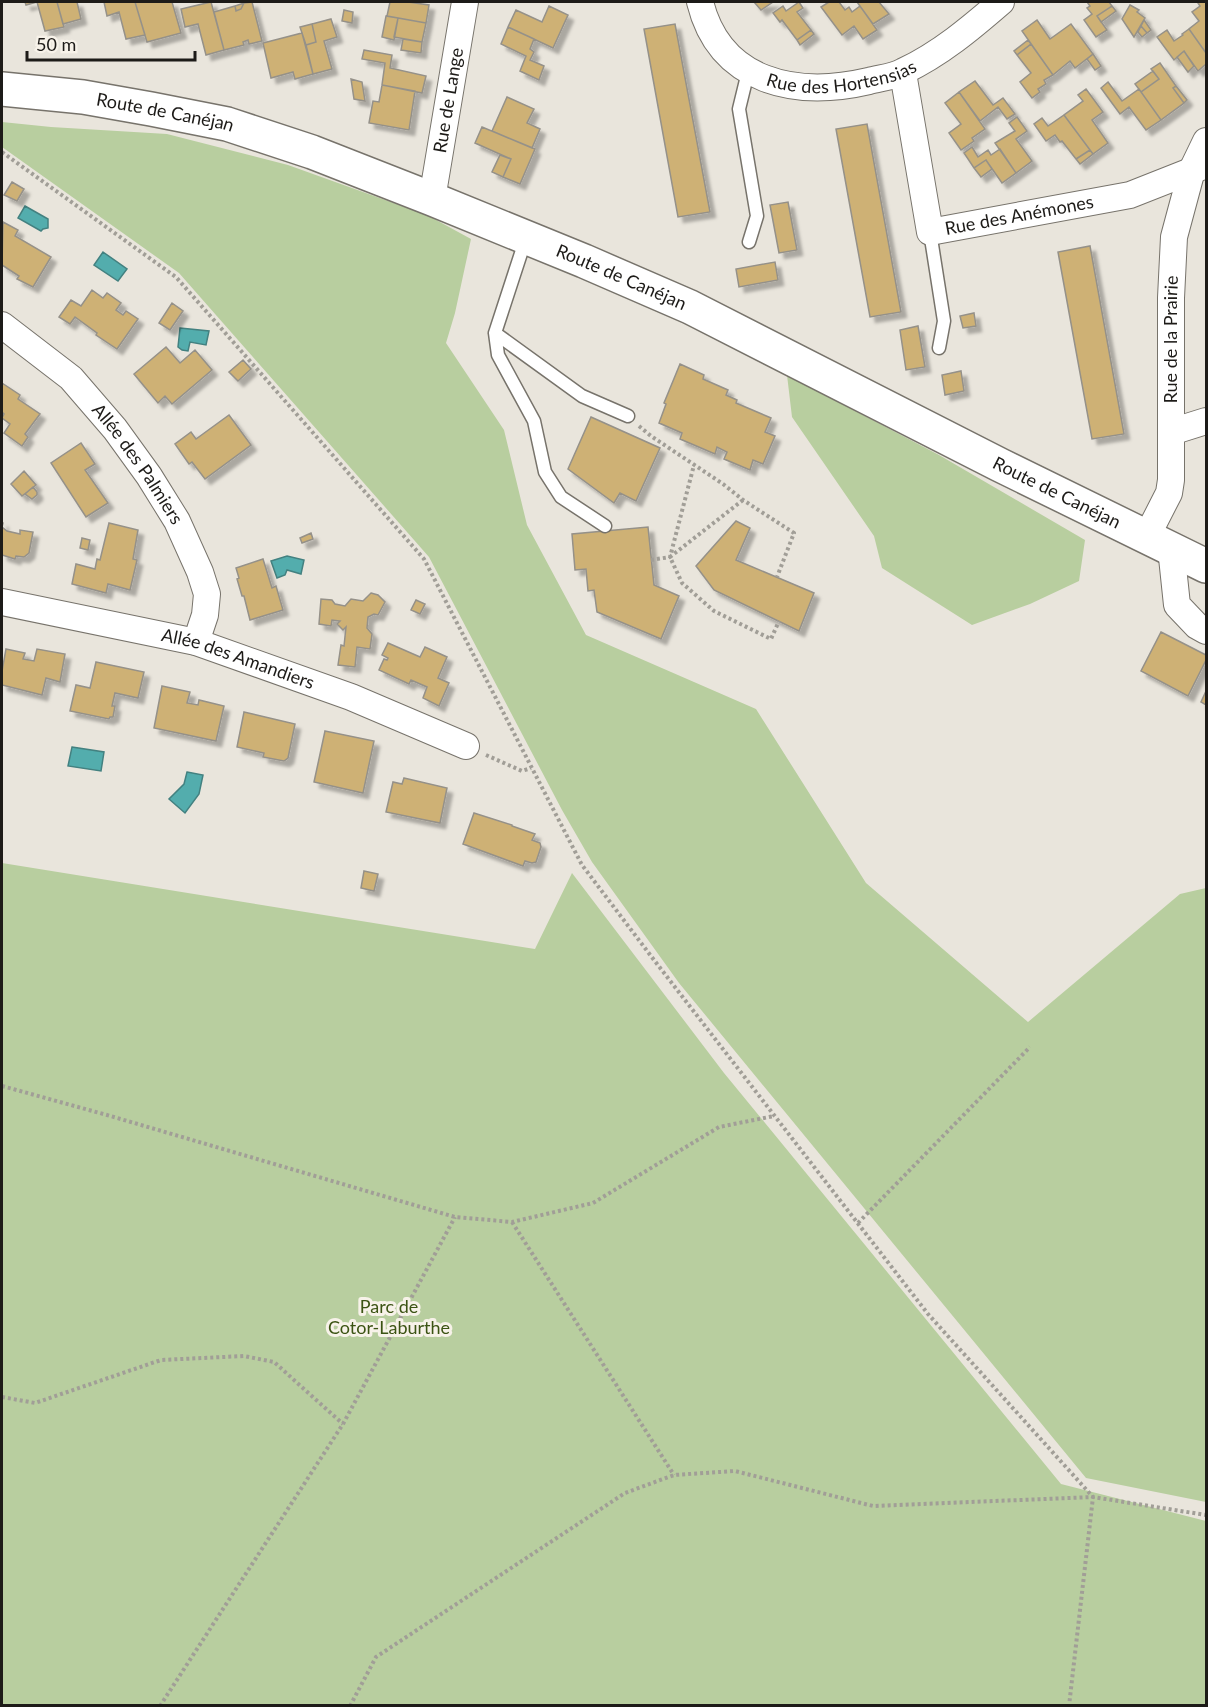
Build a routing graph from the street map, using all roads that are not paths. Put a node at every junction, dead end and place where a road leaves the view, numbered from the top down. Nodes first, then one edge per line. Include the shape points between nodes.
1 (465, 2) edge
2 (700, 2) edge
3 (1001, 2) edge
4 (748, 72) junction
5 (903, 73) junction
6 (2, 89) edge
7 (1206, 141) edge
8 (1199, 167) edge
9 (432, 199) junction
10 (930, 232) junction
11 (526, 237) junction
12 (749, 242) dead end
13 (2, 325) edge
14 (495, 333) junction
15 (939, 348) dead end
16 (628, 416) road end
17 (1206, 421) edge
18 (1171, 432) junction
19 (605, 526) dead end
20 (1159, 542) junction
21 (1206, 566) edge
22 (2, 602) edge
23 (1206, 631) edge
24 (196, 642) junction
25 (466, 746) road end

1 - 9 street, Rue de Lange
2 - 4 street, Rue des Hortensias via 711,33
3 - 5 street, Rue des Hortensias via 942,50
4 - 5 street, Rue des Hortensias via 780,84 814,87 849,85
4 - 12 lane via 739,109 757,216
5 - 10 street, Rue des Anémones
6 - 9 street, Route de Canéjan via 83,97 227,124
7 - 8 street, Rue de la Prairie
8 - 10 street, Rue des Anémones via 1130,195
8 - 18 street, Rue de la Prairie via 1174,237
9 - 11 street, Route de Canéjan
10 - 15 lane via 945,321
11 - 14 lane
11 - 20 street, Route de Canéjan via 690,307
13 - 24 street, Allée des Palmiers via 71,378 116,429 177,521 207,594
14 - 16 lane via 582,396
14 - 19 lane via 498,356 534,421 544,472 561,497
17 - 18 street
18 - 20 street, Rue de la Prairie via 1171,480
20 - 21 street, Route de Canéjan
20 - 23 street via 1177,605
22 - 24 street, Allée des Amandiers
24 - 25 street, Allée des Amandiers via 351,697

